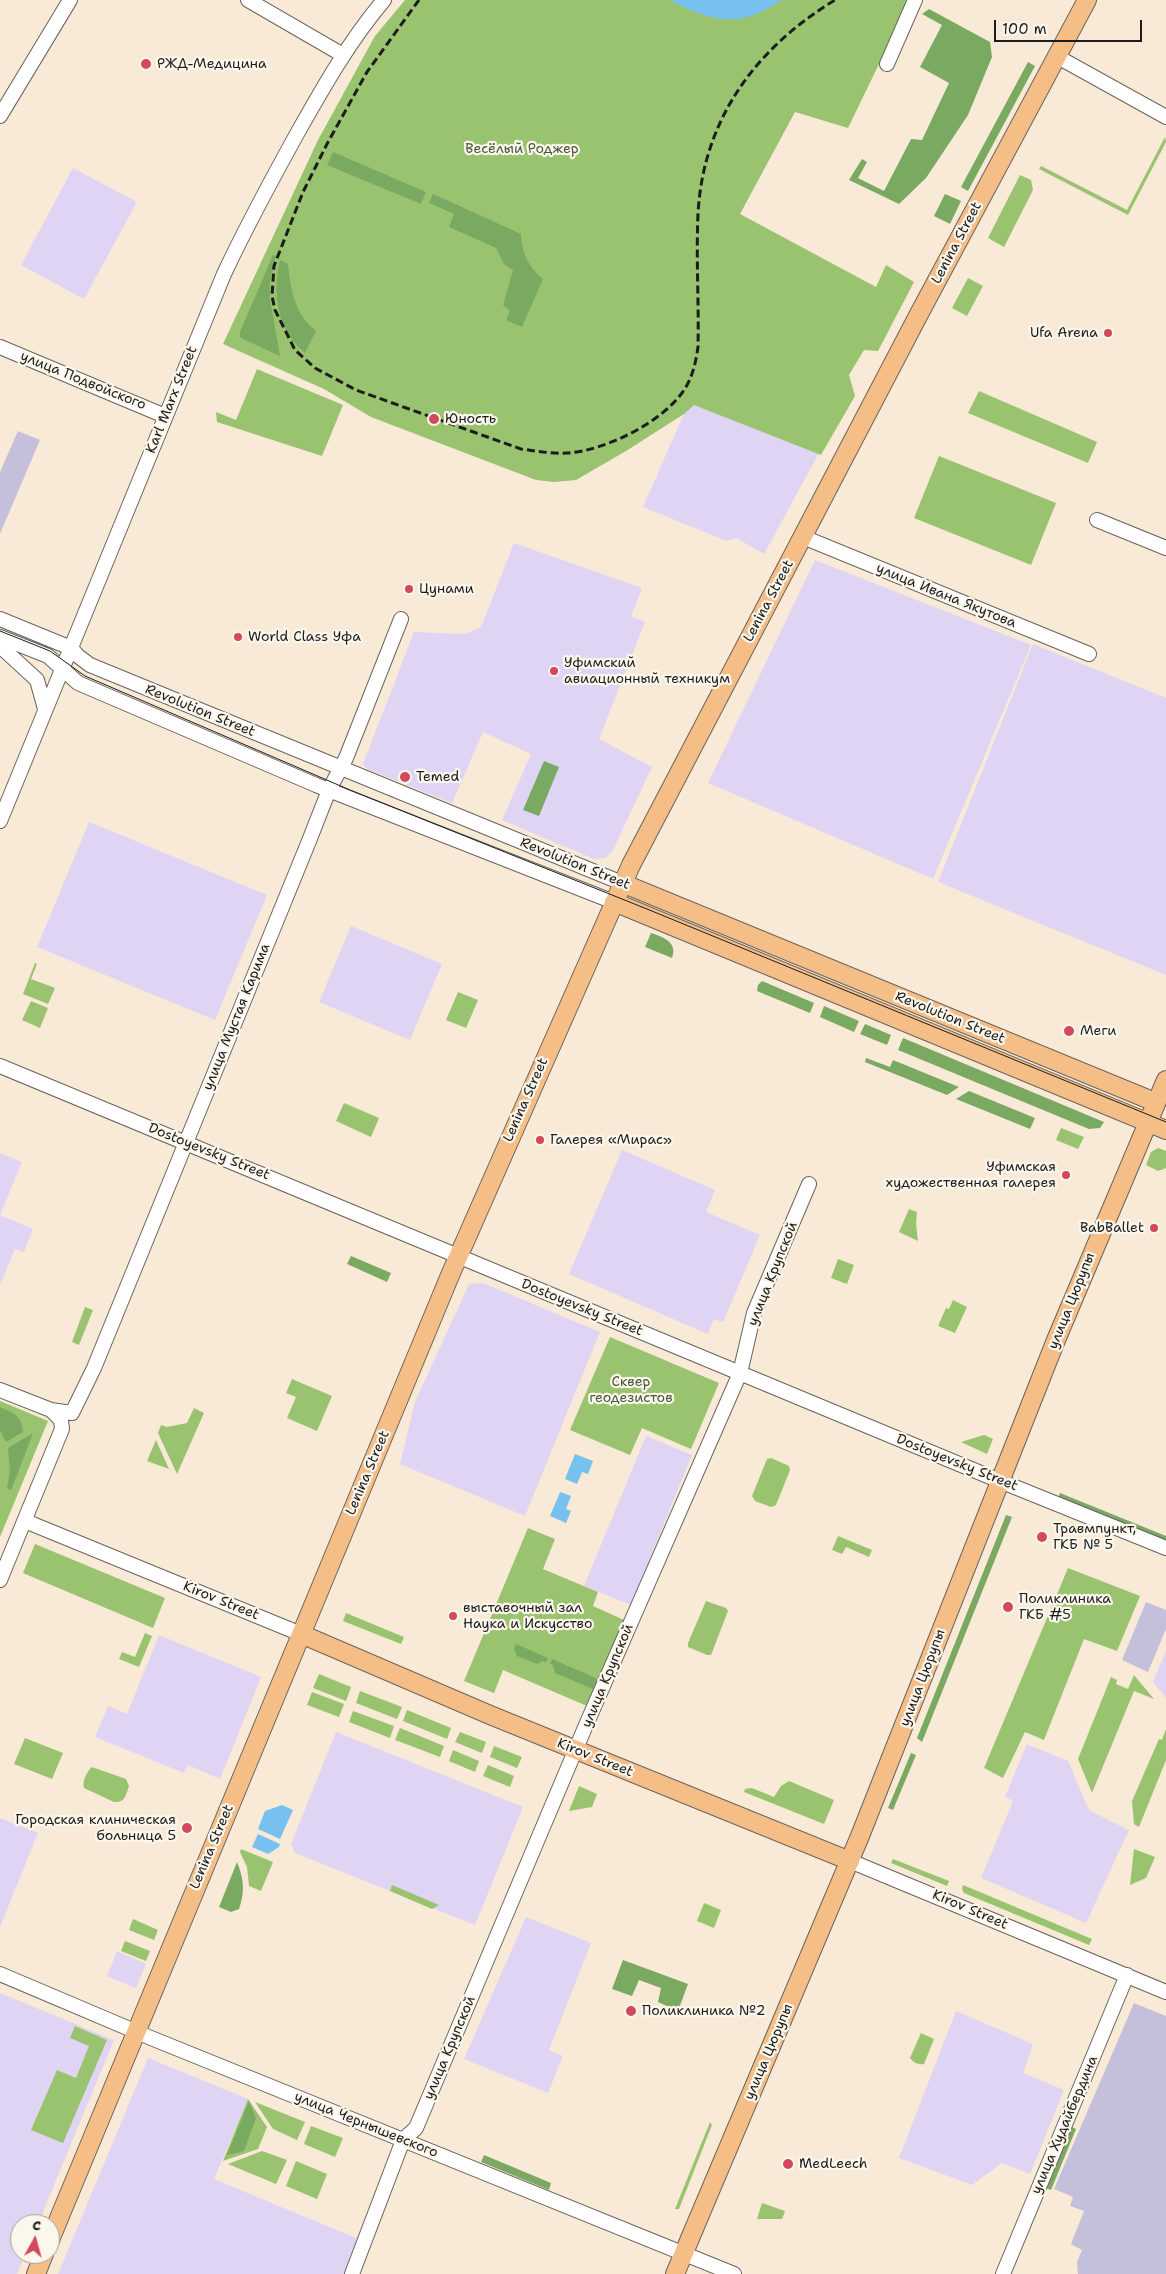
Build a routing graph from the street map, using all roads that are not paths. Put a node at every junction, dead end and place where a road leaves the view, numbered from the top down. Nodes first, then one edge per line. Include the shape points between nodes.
1 (70, 0) edge
2 (248, 0) edge
3 (384, 0) edge
4 (915, 0) edge
5 (1087, 0) edge
6 (343, 55) junction
7 (1056, 56) junction
8 (887, 64) dead end
9 (0, 116) edge
10 (1166, 118) edge
11 (0, 348) edge
12 (165, 416) junction
13 (1097, 520) dead end
14 (803, 537) junction
15 (1166, 548) edge
16 (0, 619) edge
17 (401, 619) dead end
18 (0, 637) edge
19 (0, 646) edge
20 (72, 648) junction
21 (1089, 654) dead end
22 (62, 666) junction
23 (45, 709) junction
24 (340, 768) junction
25 (329, 790) junction
26 (0, 821) edge
27 (622, 883) junction
28 (614, 902) junction
29 (0, 1066) edge
30 (1166, 1080) edge
31 (1155, 1102) junction
32 (1146, 1122) junction
33 (1166, 1130) edge
34 (186, 1143) junction
35 (809, 1184) dead end
36 (458, 1257) junction
37 (740, 1373) junction
38 (0, 1390) edge
39 (51, 1410) junction
40 (1000, 1481) junction
41 (25, 1521) junction
42 (1166, 1548) edge
43 (0, 1580) edge
44 (301, 1634) junction
45 (576, 1750) junction
46 (850, 1861) junction
47 (0, 1974) edge
48 (1127, 1975) junction
49 (1166, 1992) edge
50 (135, 2031) junction
51 (403, 2140) junction
52 (60, 2215) edge
53 (683, 2254) junction
54 (352, 2274) edge
55 (675, 2274) edge
56 (734, 2274) edge
57 (1003, 2274) edge

1 - 9 street
2 - 6 street
3 - 6 street, Karl Marx Street
4 - 8 street
5 - 7 main road, Lenina Street
6 - 12 street, Karl Marx Street via 247,225
7 - 10 street
7 - 14 main road, Lenina Street
11 - 12 street, улица Подвойского
12 - 20 street, Karl Marx Street
13 - 15 street
14 - 21 street, улица Ивана Якутова
14 - 27 main road, Lenina Street
16 - 20 street, Revolution Street
17 - 24 street, улица Мустая Карима
18 - 22 street via 48,656
19 - 23 street via 37,680
20 - 22 street, Karl Marx Street
20 - 24 street, Revolution Street via 90,665
22 - 23 street, Karl Marx Street
22 - 25 street via 78,683
23 - 26 street, Karl Marx Street
24 - 25 street, улица Мустая Карима
24 - 27 street, Revolution Street
25 - 28 street
25 - 34 street, улица Мустая Карима
27 - 28 main road, Lenina Street
27 - 31 main road, Revolution Street
28 - 32 main road
28 - 36 main road, Lenina Street
29 - 34 street, Dostoyevsky Street
30 - 31 main road, улица Цюрупы
31 - 32 main road, улица Цюрупы
32 - 33 main road
32 - 40 main road, улица Цюрупы
34 - 36 street, Dostoyevsky Street
34 - 39 street, улица Мустая Карима via 94,1368 72,1413
35 - 37 street, улица Крупской via 754,1313
36 - 37 street, Dostoyevsky Street
36 - 44 main road, Lenina Street
37 - 40 street, Dostoyevsky Street
37 - 45 street, улица Крупской
38 - 39 street
39 - 41 street via 61,1420 62,1428
40 - 42 street, Dostoyevsky Street
40 - 46 main road, улица Цюрупы
41 - 43 street
41 - 44 street, Kirov Street
44 - 45 main road, Kirov Street
44 - 50 main road, Lenina Street
45 - 46 main road, Kirov Street
45 - 51 street, улица Крупской via 416,2128
46 - 48 street, Kirov Street
46 - 53 main road, улица Цюрупы
47 - 50 street, улица Чернышевского
48 - 49 street, Kirov Street
48 - 57 street, улица Худайбердина
50 - 51 street, улица Чернышевского
50 - 52 main road, Lenina Street
51 - 53 street, улица Чернышевского
51 - 54 street, улица Крупской
53 - 55 main road, улица Цюрупы
53 - 56 street, улица Чернышевского

